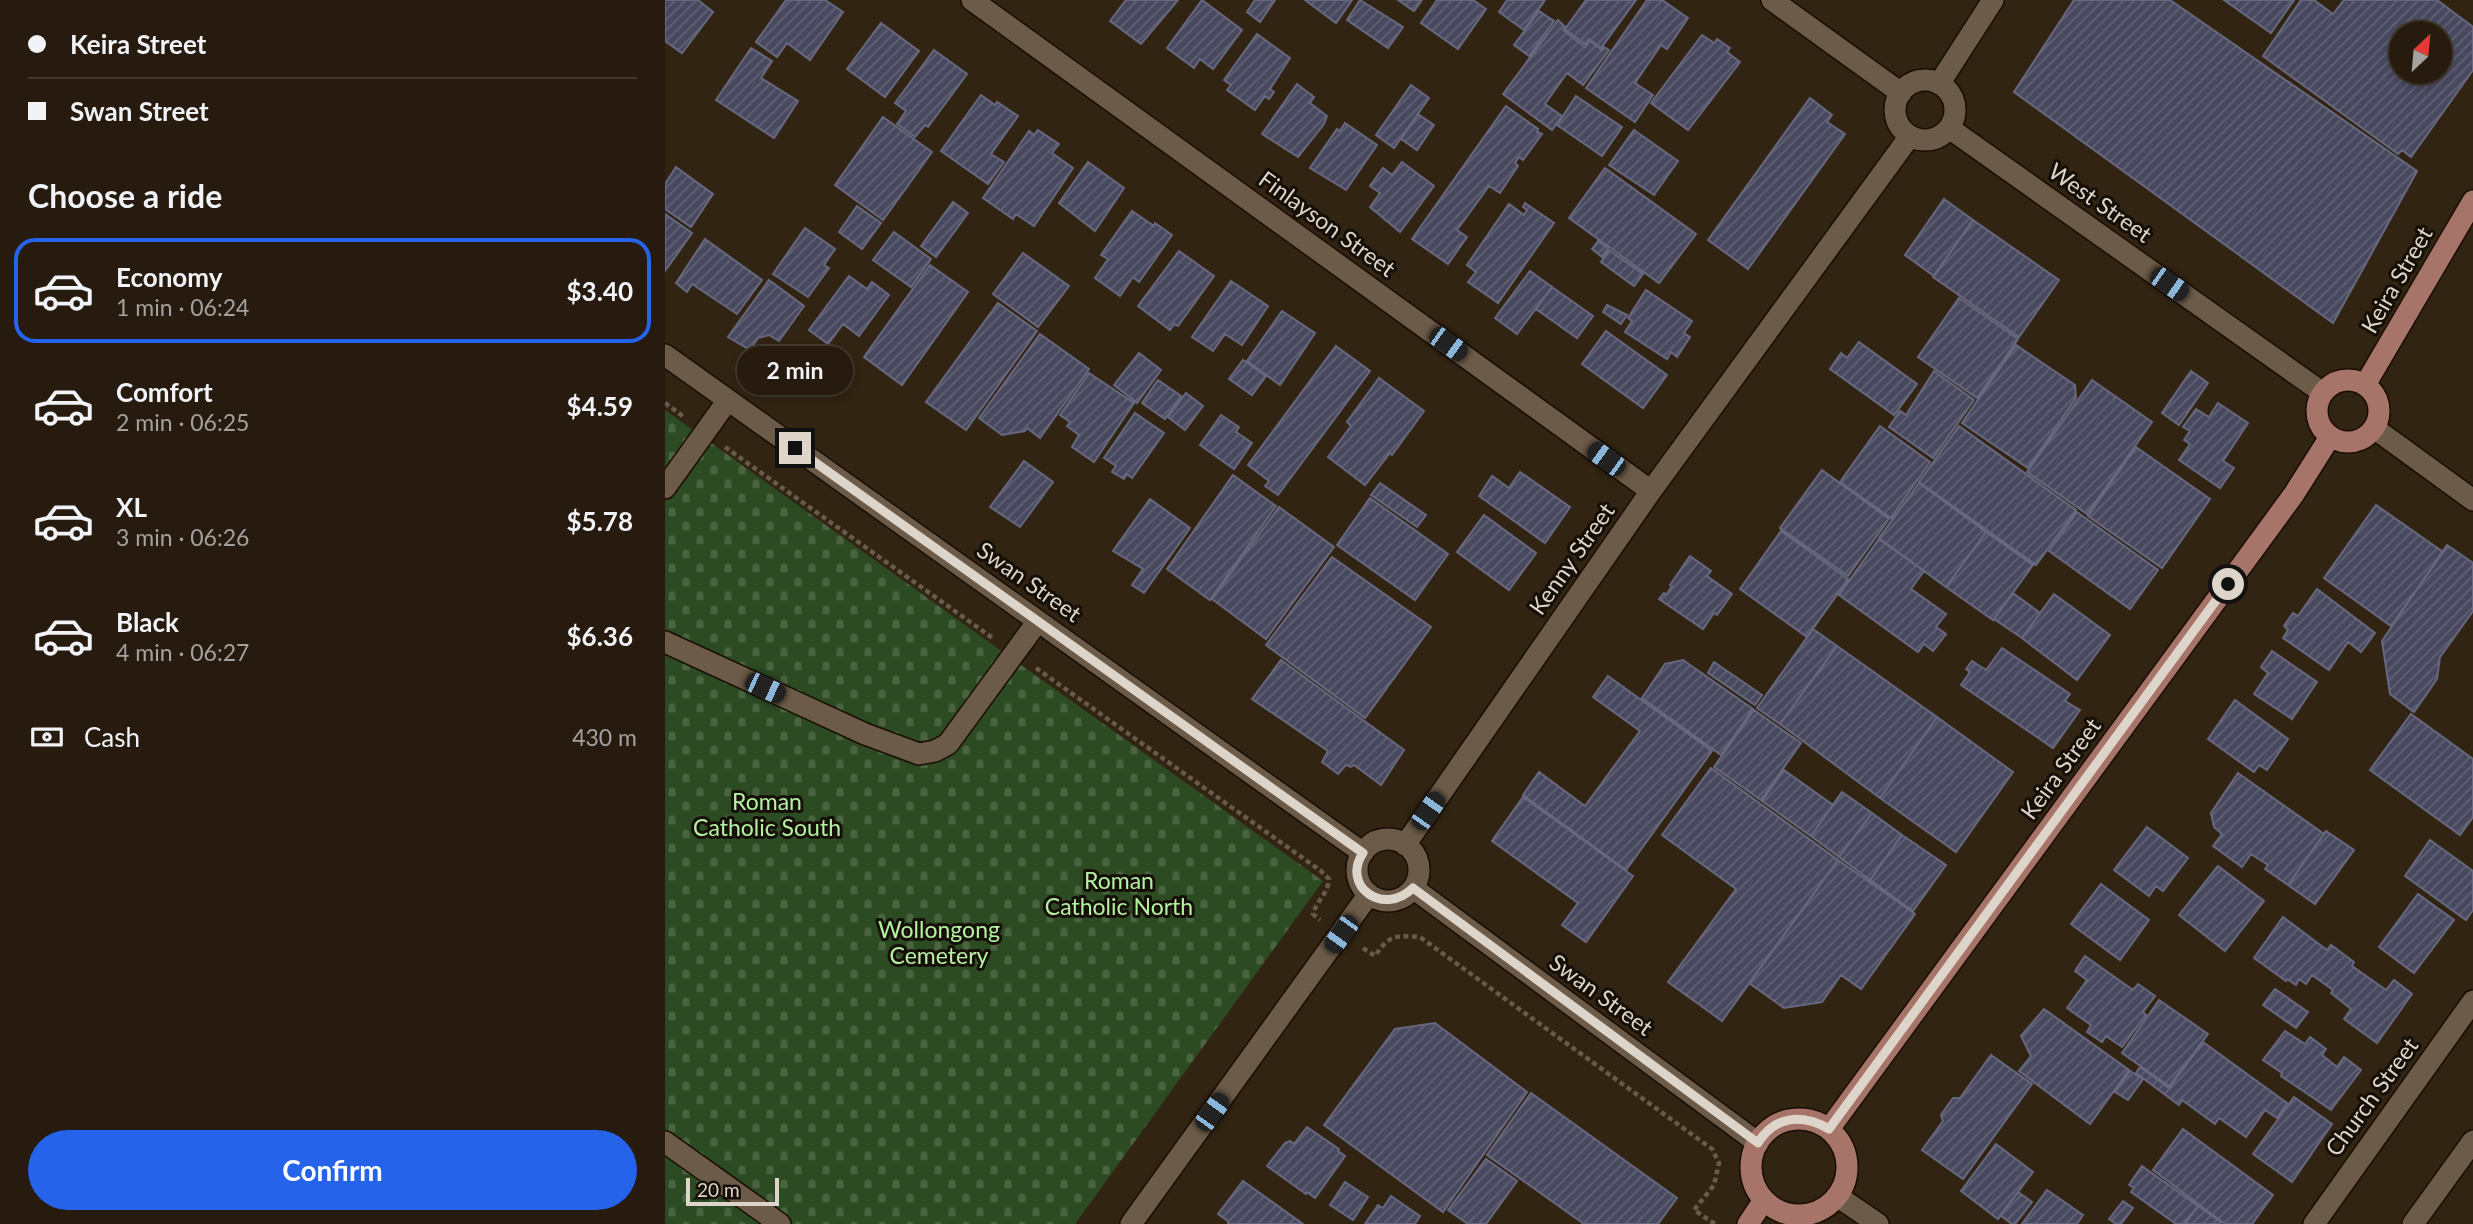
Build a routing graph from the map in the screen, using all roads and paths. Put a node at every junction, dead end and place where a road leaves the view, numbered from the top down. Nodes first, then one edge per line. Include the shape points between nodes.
1 (972, 0) edge
2 (1772, 0) edge
3 (1993, 0) edge
4 (1939, 84) junction
5 (1901, 93) junction
6 (1949, 128) junction
7 (1910, 136) junction
8 (2473, 201) edge
9 (665, 355) edge
10 (2365, 385) junction
11 (2323, 393) junction
12 (729, 401) junction
13 (2374, 428) junction
14 (2330, 437) junction
15 (665, 488) edge
16 (1651, 491) junction
17 (2473, 500) edge
18 (1038, 621) junction
19 (665, 642) edge
20 (1405, 845) junction
21 (1363, 853) junction
22 (1413, 888) junction
23 (1369, 894) junction
24 (1375, 956) dead end
25 (2473, 1001) edge
26 (1829, 1129) junction
27 (2473, 1140) edge
28 (665, 1142) edge
29 (1758, 1143) junction
30 (1837, 1196) junction
31 (1764, 1200) junction
32 (780, 1224) edge
33 (1131, 1224) edge
34 (1715, 1224) edge
35 (1748, 1224) edge
36 (1878, 1224) edge
37 (2314, 1224) edge
38 (2413, 1224) edge

1 - 16 street, Finlayson Street
2 - 5 street
3 - 4 street
4 - 5 street via 1916,81
4 - 6 street via 1955,104
5 - 7 street via 1896,102 1897,121
6 - 7 street via 1929,140
6 - 11 street, West Street
7 - 16 street, Kenny Street
8 - 10 main road, Keira Street
9 - 12 street, Swan Street
10 - 11 main road via 2346,380
10 - 13 main road via 2378,402
11 - 14 main road via 2317,416
12 - 15 street
12 - 18 street, Swan Street
13 - 14 main road via 2355,442
13 - 17 street
14 - 26 main road, Keira Street via 2294,494
16 - 20 street, Kenny Street
18 - 19 street via 948,744 919,754
18 - 21 street, Swan Street
20 - 21 street via 1385,839
20 - 22 street via 1417,860
21 - 23 street via 1357,877
22 - 23 street via 1397,900
22 - 29 street, Swan Street
23 - 33 street
24 - 34 path via 1386,940 1420,937 1712,1149 1719,1163 1714,1185 1695,1210
25 - 37 street, Church Street
26 - 29 main road via 1815,1121 1788,1120 1772,1126
26 - 30 main road via 1847,1158 1847,1174
27 - 38 street
28 - 32 street
29 - 31 main road via 1751,1167 1754,1186
30 - 31 main road via 1826,1208 1811,1214 1790,1215
30 - 36 street
31 - 35 main road

